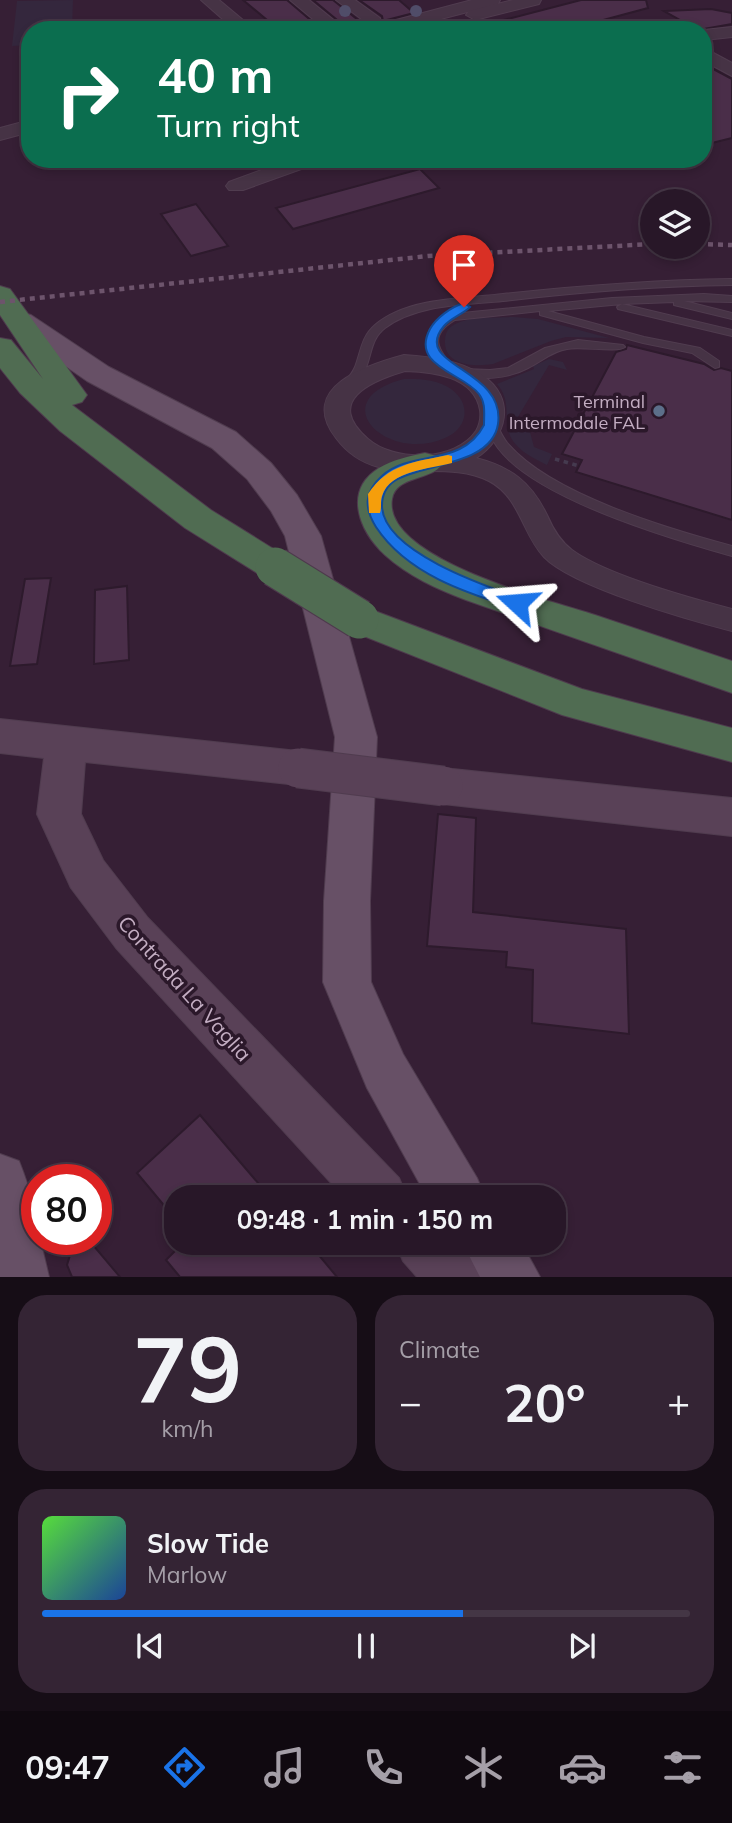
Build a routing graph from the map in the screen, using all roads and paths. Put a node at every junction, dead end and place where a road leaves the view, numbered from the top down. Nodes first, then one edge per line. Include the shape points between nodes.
1 (209, 0) edge
2 (298, 0) edge
3 (344, 0) edge
4 (492, 0) edge
5 (533, 0) edge
6 (454, 9) edge
7 (235, 21) edge
8 (325, 21) edge
9 (370, 21) edge
10 (399, 21) edge
11 (435, 21) edge
12 (732, 32) edge
13 (712, 34) edge
14 (712, 58) edge
15 (732, 71) edge
16 (21, 128) edge
17 (0, 134) edge
18 (286, 168) edge
19 (236, 186) dead end
20 (732, 282) edge
21 (514, 296) junction
22 (732, 299) edge
23 (638, 300) junction
24 (575, 306) junction
25 (515, 311) junction
26 (732, 316) edge
27 (7, 321) edge
28 (440, 323) junction
29 (732, 333) edge
30 (619, 347) dead end
31 (713, 363) dead end
32 (454, 371) junction
33 (349, 385) junction
34 (491, 425) junction
35 (555, 459) dead end
36 (431, 464) junction
37 (579, 466) dead end
38 (732, 551) edge
39 (732, 620) edge
40 (732, 677) edge
41 (0, 736) edge
42 (66, 745) junction
43 (732, 745) edge
44 (732, 817) edge
45 (0, 1180) edge
46 (369, 1185) edge
47 (450, 1185) edge
48 (434, 1255) edge
49 (498, 1255) edge
50 (21, 1277) edge
51 (454, 1277) edge
52 (512, 1277) edge

1 - 7 street
2 - 8 street
3 - 9 street
4 - 6 street
5 - 6 street
6 - 10 street
6 - 11 street
12 - 13 street
14 - 15 street
16 - 17 street
18 - 19 street
20 - 21 lane via 603,286
21 - 28 lane via 464,307
21 - 33 lane via 431,308 386,323 367,342 360,368
22 - 23 lane
23 - 24 lane
23 - 26 lane via 676,302
24 - 25 lane
24 - 29 lane via 629,308
25 - 28 lane via 462,315
25 - 31 lane via 553,315
27 - 43 highway, bridge via 31,386 72,423 198,519 359,619 576,704
27 - 47 main road via 224,440 259,471 303,536 356,737 347,982 385,1071
28 - 32 lane via 432,346 437,359
30 - 32 lane via 576,344 487,373
32 - 33 street via 427,363 394,365 363,374
32 - 34 street via 484,391 490,402
33 - 36 street via 336,414 351,443 390,461
34 - 36 street via 468,451
34 - 38 lane via 494,437 515,459 588,502
35 - 37 path
36 - 39 street via 480,468 516,487 540,534 573,564
36 - 40 highway via 388,478 375,494 379,523 413,557 465,585
41 - 42 street
42 - 44 street, bridge
42 - 46 street, Contrada La Vaglia via 59,814 87,874 132,933
45 - 50 main road
48 - 51 street
49 - 52 main road

